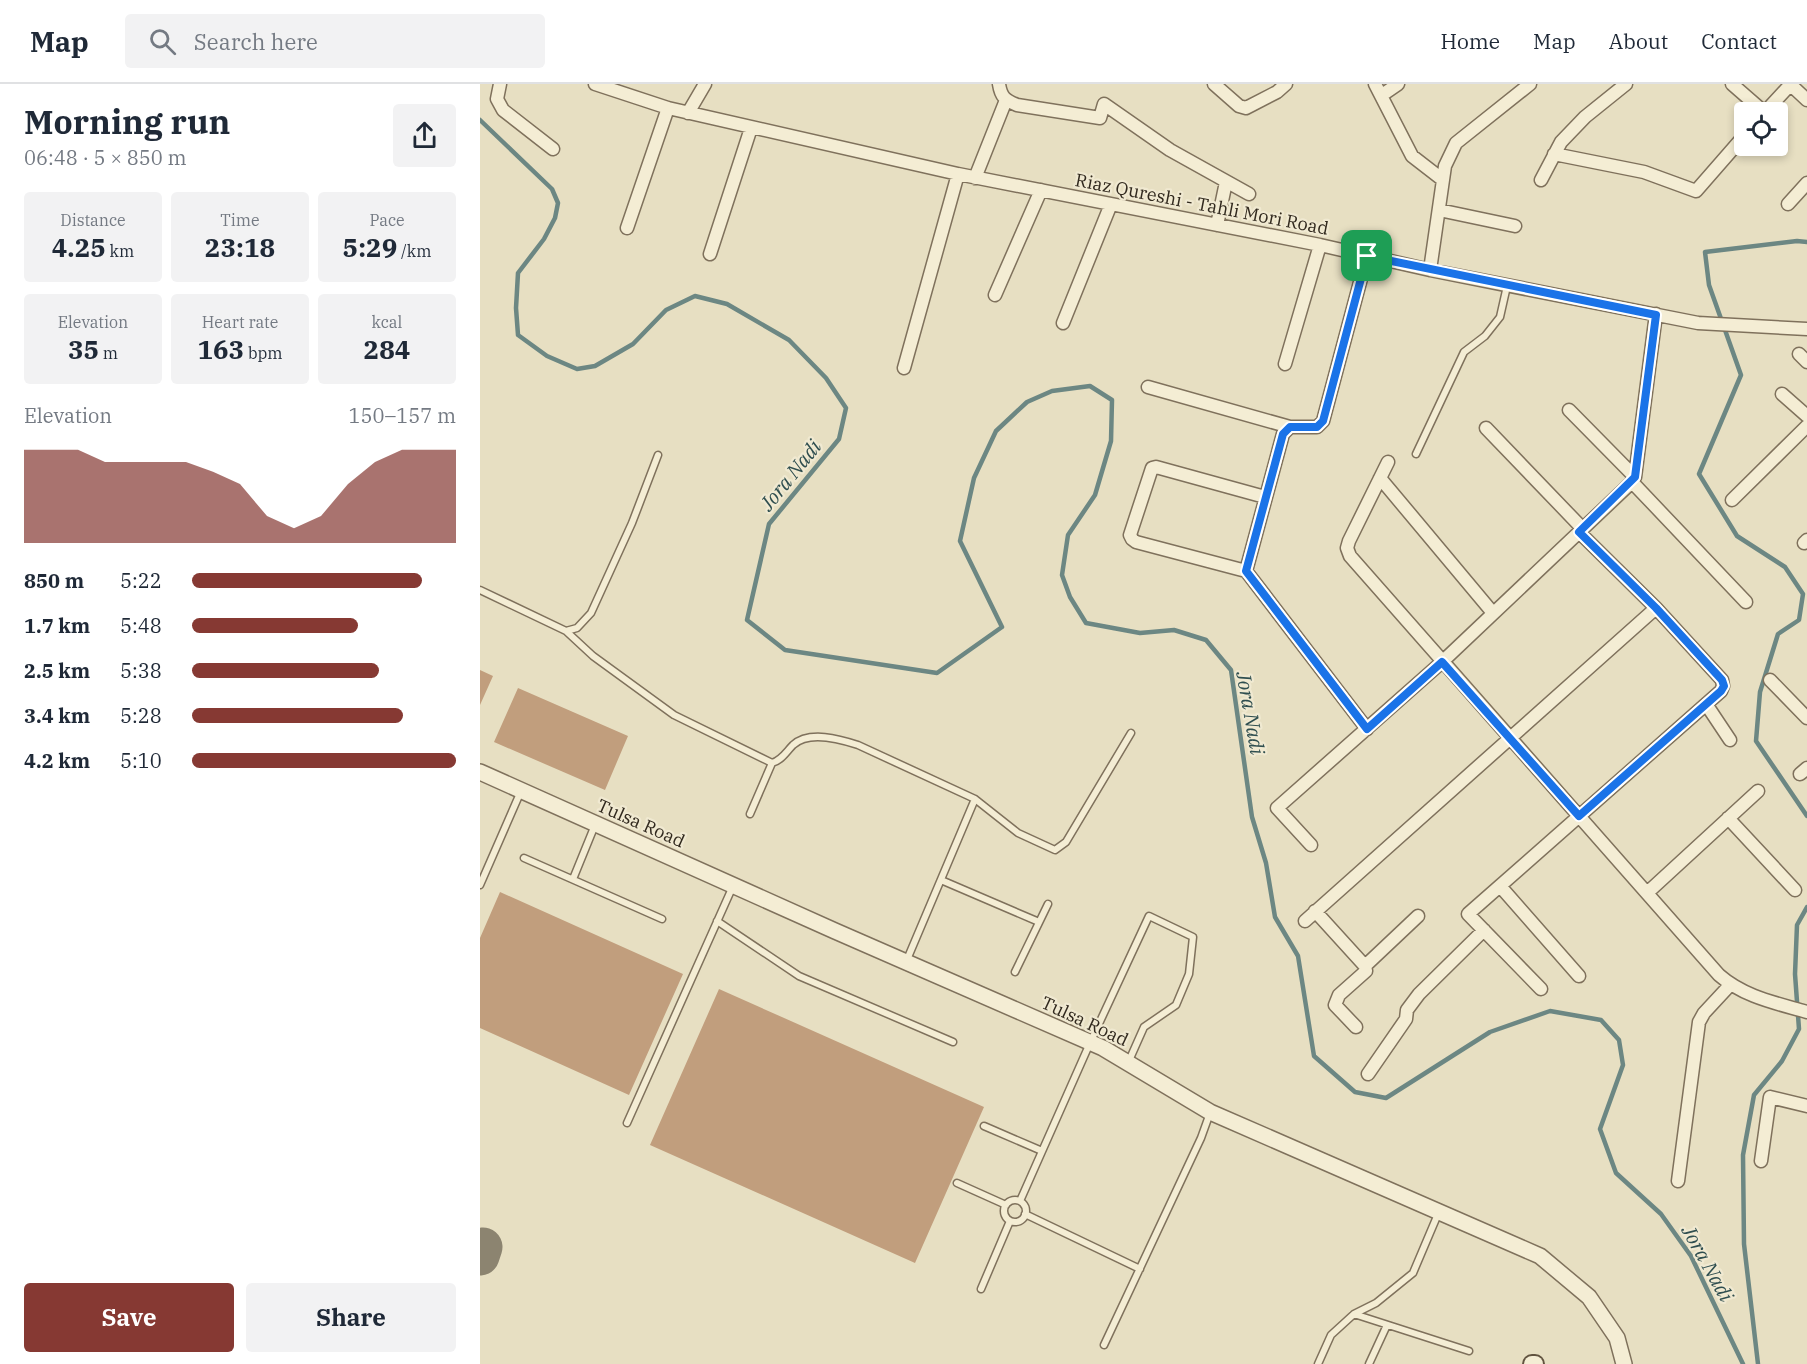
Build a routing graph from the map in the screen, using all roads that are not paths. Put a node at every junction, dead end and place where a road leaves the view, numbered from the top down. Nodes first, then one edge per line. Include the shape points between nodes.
1 (500, 84) edge
2 (596, 84) edge
3 (705, 84) edge
4 (999, 84) edge
5 (1214, 84) edge
6 (1286, 84) edge
7 (1398, 84) edge
8 (1530, 84) edge
9 (1626, 84) edge
10 (1732, 84) edge
11 (1791, 84) edge
12 (1378, 89) edge
13 (1006, 100) junction
14 (1807, 100) edge
15 (1753, 102) edge
16 (1774, 102) edge
17 (668, 108) junction
18 (688, 113) junction
19 (751, 128) junction
20 (1734, 147) edge
21 (553, 149) dead end
22 (1554, 154) junction
23 (958, 174) junction
24 (975, 178) junction
25 (1443, 180) junction
26 (1541, 180) dead end
27 (1226, 182) junction
28 (1807, 183) edge
29 (1041, 190) junction
30 (1249, 194) dead end
31 (1110, 204) junction
32 (1788, 204) dead end
33 (1439, 210) junction
34 (1217, 225) junction
35 (1515, 226) dead end
36 (627, 228) dead end
37 (1320, 245) junction
38 (710, 254) dead end
39 (1367, 256) junction
40 (1430, 270) junction
41 (1507, 285) junction
42 (995, 295) dead end
43 (1656, 315) junction
44 (1063, 323) dead end
45 (1807, 329) edge
46 (1285, 364) dead end
47 (904, 368) dead end
48 (1148, 387) dead end
49 (1782, 394) dead end
50 (1569, 410) dead end
51 (1807, 416) edge
52 (1807, 426) edge
53 (1290, 427) junction
54 (1486, 428) dead end
55 (1416, 454) dead end
56 (658, 455) dead end
57 (1388, 462) dead end
58 (1380, 478) junction
59 (1633, 479) junction
60 (1265, 497) junction
61 (1732, 500) dead end
62 (1581, 531) junction
63 (1246, 571) junction
64 (480, 590) edge
65 (1746, 602) dead end
66 (1656, 608) junction
67 (1493, 613) junction
68 (566, 630) junction
69 (1442, 662) junction
70 (1770, 680) dead end
71 (1706, 704) junction
72 (1807, 718) edge
73 (1367, 729) junction
74 (1131, 733) dead end
75 (1511, 739) junction
76 (1730, 740) dead end
77 (772, 763) junction
78 (480, 772) edge
79 (521, 790) junction
80 (1758, 791) dead end
81 (975, 799) junction
82 (750, 814) dead end
83 (1579, 816) junction
84 (1728, 818) junction
85 (596, 824) junction
86 (1311, 845) dead end
87 (524, 858) dead end
88 (573, 879) junction
89 (941, 880) junction
90 (480, 885) edge
91 (733, 885) junction
92 (1500, 886) junction
93 (1795, 890) dead end
94 (1647, 893) junction
95 (1048, 904) dead end
96 (1315, 912) junction
97 (1418, 916) dead end
98 (662, 919) dead end
99 (717, 921) junction
100 (1305, 921) dead end
101 (1039, 922) junction
102 (1484, 930) junction
103 (906, 962) junction
104 (1365, 966) junction
105 (1015, 972) dead end
106 (1579, 976) dead end
107 (1730, 985) junction
108 (1541, 989) dead end
109 (1807, 1012) edge
110 (1356, 1027) dead end
111 (953, 1042) dead end
112 (1090, 1043) junction
113 (1127, 1063) junction
114 (1368, 1074) dead end
115 (1807, 1106) edge
116 (1210, 1112) junction
117 (627, 1123) dead end
118 (984, 1126) dead end
119 (1042, 1151) junction
120 (1761, 1161) dead end
121 (1678, 1181) dead end
122 (957, 1183) dead end
123 (1020, 1201) junction
124 (1006, 1205) junction
125 (1439, 1213) junction
126 (1025, 1215) junction
127 (1010, 1221) junction
128 (1140, 1269) junction
129 (981, 1289) dead end
130 (1354, 1314) junction
131 (1387, 1325) junction
132 (1104, 1345) dead end
133 (1469, 1351) dead end
134 (1318, 1364) edge
135 (1369, 1364) edge
136 (1624, 1364) edge

1 - 21 street via 496,99 503,110
2 - 17 street, Riaz Qureshi - Tahli Mori Road
3 - 18 street
4 - 13 street
5 - 6 street via 1245,108
7 - 12 street
8 - 25 street via 1456,143
9 - 22 street via 1585,117
10 - 15 street
11 - 14 street
11 - 16 street
12 - 25 street via 1412,156
13 - 24 street
13 - 27 street via 1100,118 1104,104 1170,150
17 - 18 street, Riaz Qureshi - Tahli Mori Road
17 - 36 street
18 - 19 street, Riaz Qureshi - Tahli Mori Road
19 - 23 street, Riaz Qureshi - Tahli Mori Road
19 - 38 street
20 - 22 street via 1696,191 1644,172
22 - 26 street
23 - 24 street, Riaz Qureshi - Tahli Mori Road
23 - 47 street
24 - 29 street, Riaz Qureshi - Tahli Mori Road
25 - 33 street
27 - 30 street
27 - 34 street
28 - 32 street
29 - 31 street, Riaz Qureshi - Tahli Mori Road
29 - 42 street
31 - 34 street, Riaz Qureshi - Tahli Mori Road
31 - 44 street
33 - 35 street
33 - 40 street
34 - 37 street, Riaz Qureshi - Tahli Mori Road
37 - 39 street, Riaz Qureshi - Tahli Mori Road
37 - 46 street
39 - 40 street, Riaz Qureshi - Tahli Mori Road
39 - 53 street via 1323,421 1317,427
40 - 41 street, Riaz Qureshi - Tahli Mori Road
41 - 43 street, Riaz Qureshi - Tahli Mori Road
41 - 55 lane via 1496,325 1464,352
43 - 45 street, Riaz Qureshi - Tahli Mori Road via 1698,323
43 - 59 street
48 - 53 street
49 - 51 street
50 - 59 street
52 - 61 street
53 - 60 street via 1283,434
54 - 62 street
56 - 68 lane via 591,613 577,628
57 - 58 street
58 - 67 street
58 - 69 street via 1347,549
59 - 62 street
59 - 65 street
60 - 63 street
60 - 63 street via 1156,467 1149,472 1130,535 1136,542
62 - 66 street
62 - 67 street
63 - 73 street
64 - 68 lane
66 - 71 street via 1722,680 1721,691
66 - 75 street
67 - 69 street
68 - 77 lane via 593,656 674,715
69 - 73 street
69 - 75 street
70 - 72 street
71 - 76 street
71 - 83 street
73 - 86 street via 1277,808
74 - 81 lane via 1059,849 1018,833
75 - 83 street
75 - 96 street
77 - 81 lane via 798,741 840,739
77 - 82 lane
78 - 79 street, Tulsa Road
79 - 85 street, Tulsa Road
79 - 90 lane
80 - 84 street
81 - 89 lane
83 - 92 street
83 - 94 street
84 - 93 street
84 - 94 street
85 - 88 lane
85 - 91 street, Tulsa Road
87 - 88 lane
88 - 98 lane
89 - 101 lane
89 - 103 lane
91 - 99 lane
91 - 103 street, Tulsa Road
92 - 102 street via 1468,914
92 - 106 street
94 - 107 street
95 - 101 lane
96 - 100 street
96 - 104 street
97 - 104 street
99 - 111 lane via 799,976
99 - 117 lane
101 - 105 lane
102 - 108 street
102 - 114 street via 1419,994
103 - 112 street, Tulsa Road
104 - 110 street via 1366,971 1339,995 1335,1005
107 - 109 street via 1753,997
107 - 121 street via 1699,1023
112 - 113 street, Tulsa Road
112 - 113 lane via 1149,916 1192,937 1189,974 1176,1005 1144,1027
112 - 119 lane
113 - 116 street, Tulsa Road
115 - 120 street via 1770,1097
116 - 125 street, Tulsa Road
116 - 128 lane
118 - 119 lane
119 - 123 lane
122 - 124 lane
123 - 124 lane via 1012,1200
123 - 126 lane via 1025,1206
124 - 127 lane via 1004,1213
125 - 130 lane via 1413,1273 1376,1303
125 - 136 street, Tulsa Road via 1540,1256 1589,1297 1617,1338
126 - 127 lane via 1020,1221
126 - 128 lane
127 - 129 lane
128 - 132 lane
130 - 131 lane
130 - 134 lane via 1330,1335
131 - 133 lane
131 - 135 lane

